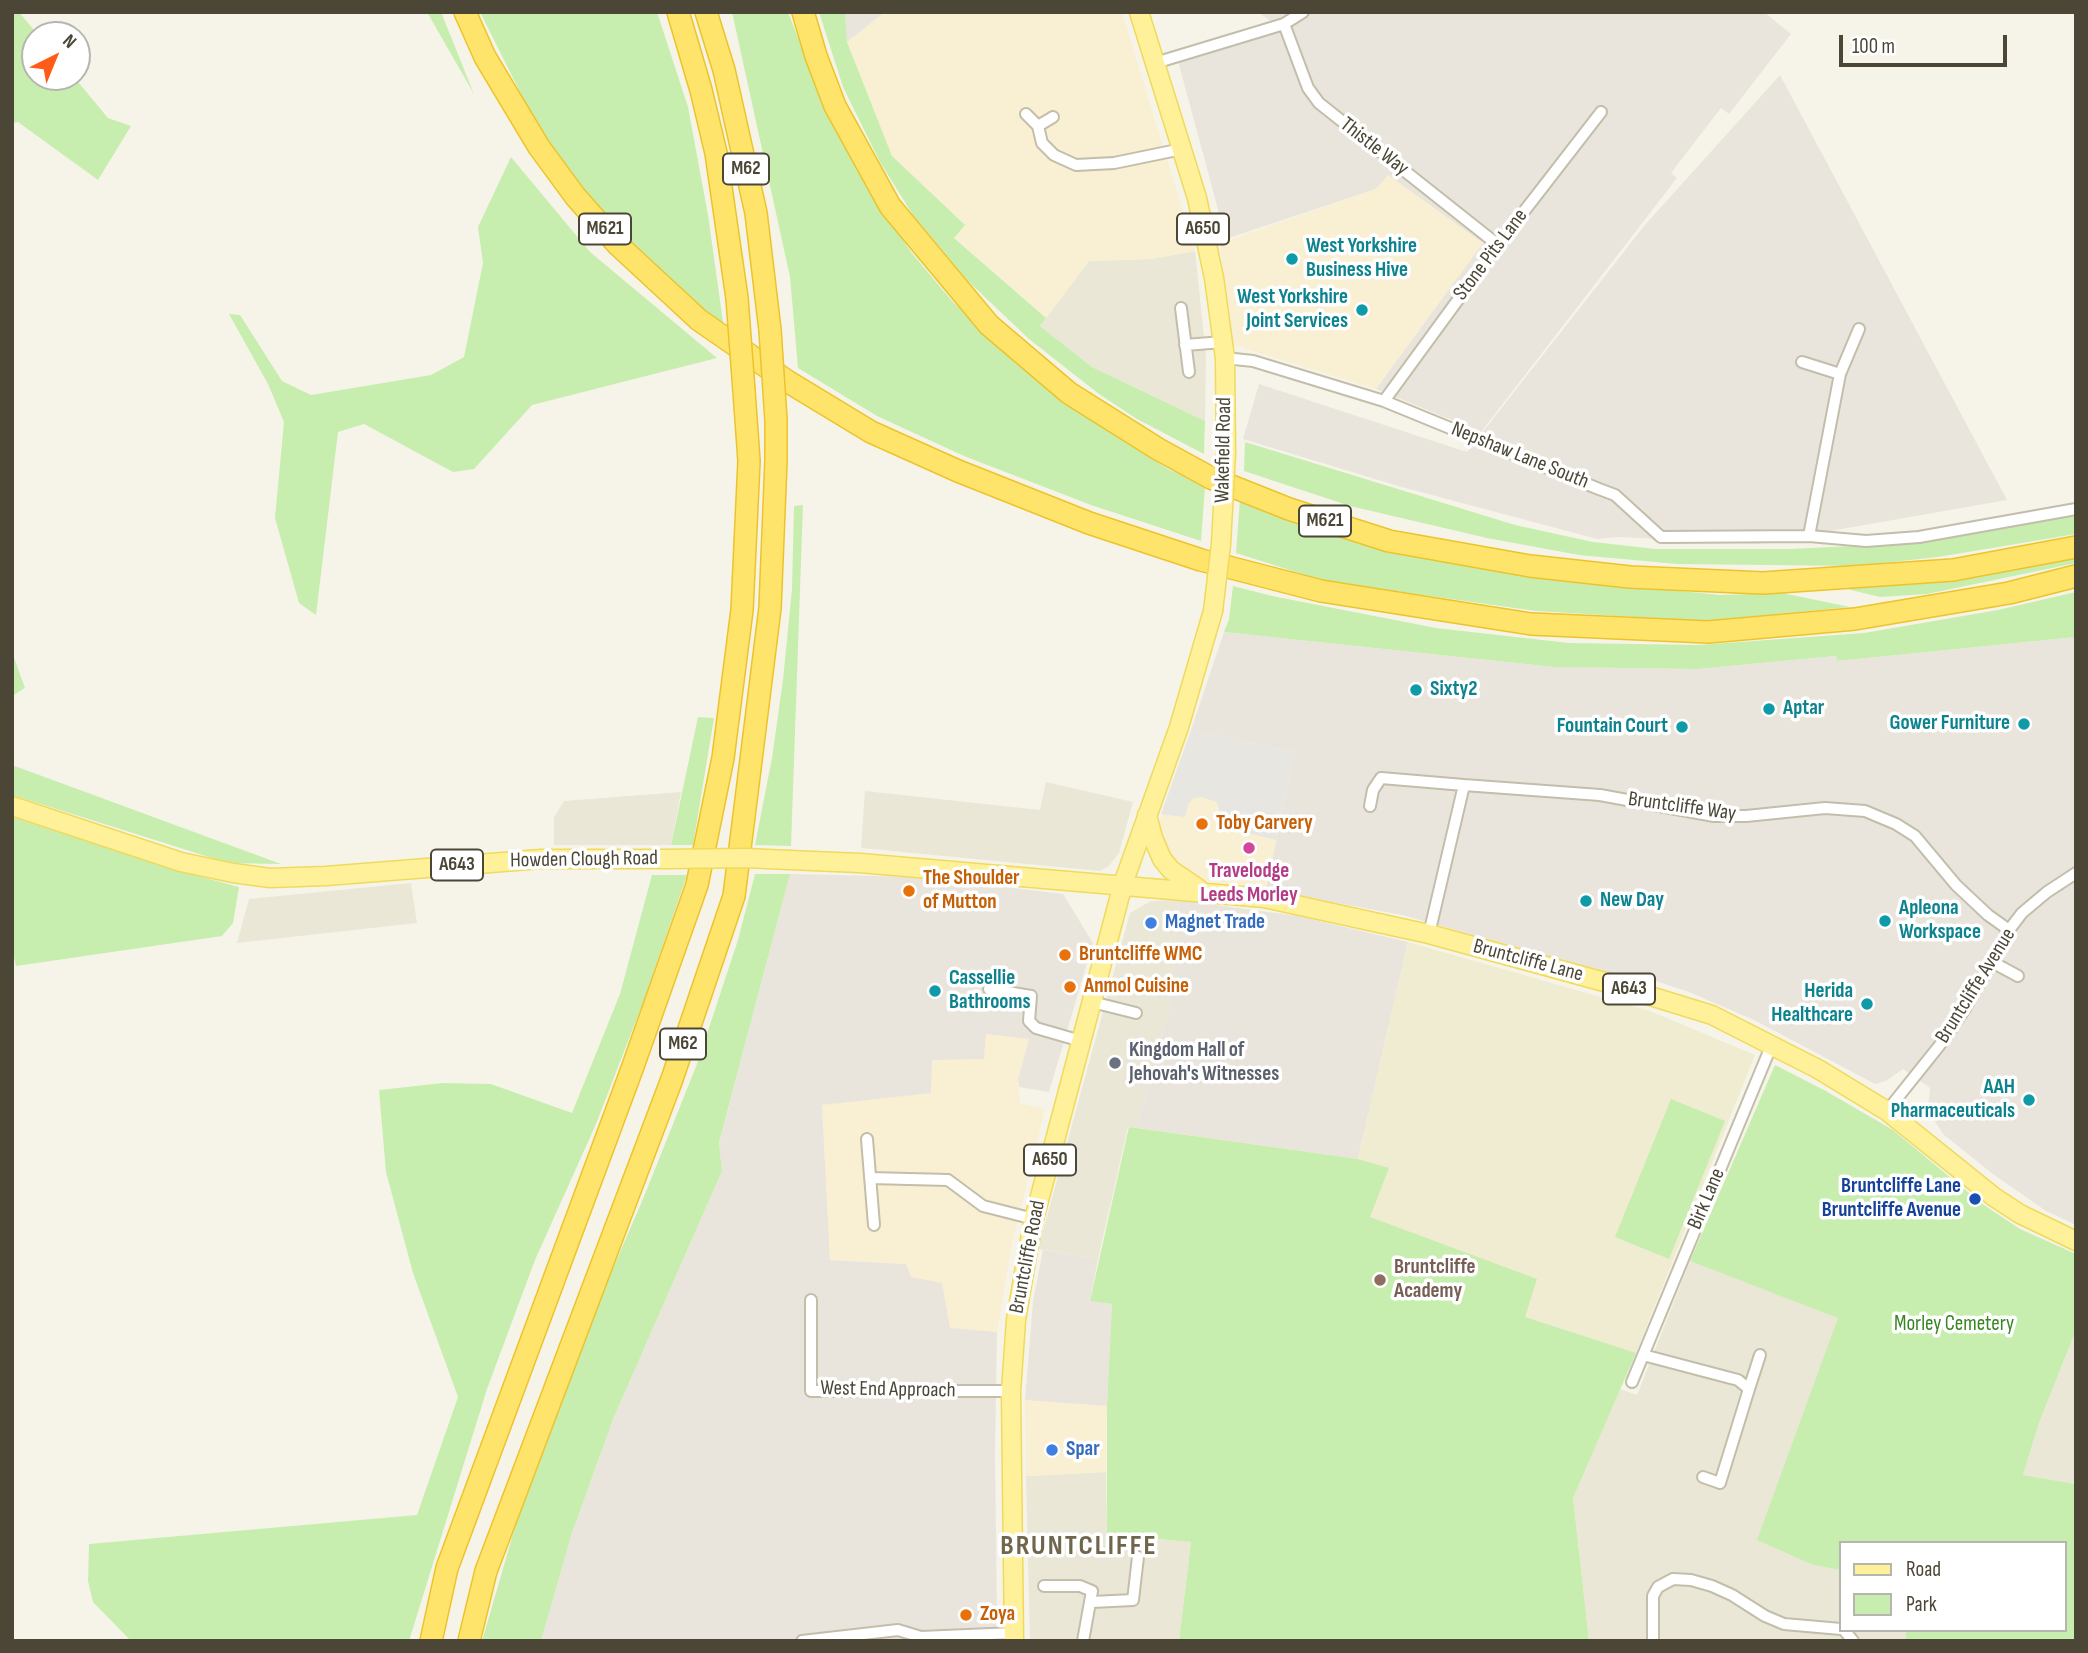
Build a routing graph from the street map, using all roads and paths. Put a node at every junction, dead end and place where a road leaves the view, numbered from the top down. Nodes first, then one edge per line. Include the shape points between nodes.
1 (465, 12) edge
2 (678, 12) edge
3 (706, 12) edge
4 (720, 12) edge
5 (803, 12) edge
6 (1139, 12) edge
7 (1303, 12) edge
8 (1284, 24) junction
9 (1155, 63) junction
10 (1601, 112) dead end
11 (1026, 114) dead end
12 (1054, 117) dead end
13 (1038, 126) junction
14 (1182, 149) junction
15 (756, 213) junction
16 (1498, 245) junction
17 (1181, 308) dead end
18 (1859, 329) dead end
19 (1185, 345) junction
20 (1224, 350) junction
21 (1802, 362) dead end
22 (1189, 372) dead end
23 (1840, 374) junction
24 (1384, 401) junction
25 (2076, 509) edge
26 (1809, 536) junction
27 (2076, 547) edge
28 (2076, 576) edge
29 (1464, 785) junction
30 (12, 806) edge
31 (1370, 806) dead end
32 (1147, 815) junction
33 (2076, 873) edge
34 (1124, 884) junction
35 (1204, 892) junction
36 (2008, 930) junction
37 (1429, 934) junction
38 (1992, 962) junction
39 (2018, 976) dead end
40 (989, 989) dead end
41 (1092, 1002) junction
42 (1136, 1013) dead end
43 (1081, 1041) junction
44 (1772, 1044) junction
45 (1887, 1111) junction
46 (867, 1139) dead end
47 (870, 1178) junction
48 (1034, 1219) junction
49 (874, 1225) dead end
50 (2076, 1241) edge
51 (811, 1300) dead end
52 (1643, 1355) junction
53 (1760, 1356) dead end
54 (1632, 1382) dead end
55 (1749, 1389) junction
56 (1011, 1391) junction
57 (1703, 1477) dead end
58 (1138, 1557) dead end
59 (1044, 1586) dead end
60 (1092, 1602) junction
61 (1840, 1630) edge
62 (1014, 1637) edge
63 (431, 1641) edge
64 (469, 1641) edge
65 (802, 1641) edge
66 (1083, 1641) edge
67 (1653, 1641) edge

1 - 28 highway, M621 via 525,125 568,186 618,245 699,320 871,432 1089,523 1321,591 1531,624 1708,632 1855,619 2009,593
2 - 63 highway, M62, bridge via 716,153 737,298 749,461 741,610 723,758 697,885 447,1568
3 - 15 highway, M62
4 - 15 highway
5 - 27 highway, M621 via 835,106 890,206 989,325 1069,393 1211,478 1389,541 1530,566 1630,577 1763,583 1953,570
6 - 9 main road, Wakefield Road / A650
7 - 8 street
8 - 9 street
8 - 16 street, Thistle Way via 1308,89 1319,103
9 - 14 main road, Wakefield Road / A650
10 - 16 street, Stone Pits Lane
11 - 13 street
12 - 13 street
13 - 14 street via 1048,149 1076,164 1114,163
14 - 20 main road, Wakefield Road / A650 via 1214,278
15 - 64 highway, M62, bridge via 770,330 776,461 770,608 734,896 667,1092 486,1571
16 - 24 street, Stone Pits Lane
17 - 19 street
18 - 23 street
19 - 20 street, Nepshaw Lane South
19 - 22 street
20 - 24 street, Nepshaw Lane South
20 - 32 main road, Wakefield Road / A650, bridge via 1224,504 1213,611
21 - 23 street
23 - 26 street
24 - 26 street, Nepshaw Lane South via 1615,495 1661,537
25 - 26 street, Nepshaw Lane South via 1919,537 1866,541
29 - 31 street, Bruntcliffe Way via 1381,778
29 - 36 street, Bruntcliffe Way via 1600,795 1714,816 1825,808 1865,811 1915,836 1956,885
29 - 37 street
30 - 34 main road, Howden Clough Road / A643, bridge via 181,862 270,878 541,859 746,858
32 - 34 main road, Wakefield Road / A650
32 - 35 main road via 1162,859
33 - 36 street, Bruntcliffe Avenue via 2047,892
34 - 35 main road, Bruntcliffe Lane / A643
34 - 41 main road, Bruntcliffe Road / A650
35 - 37 main road, Bruntcliffe Lane / A643 via 1264,898
36 - 38 street, Bruntcliffe Avenue
37 - 44 main road, Bruntcliffe Lane / A643 via 1709,1014
38 - 39 street
38 - 45 street, Bruntcliffe Avenue via 1943,1041
40 - 43 street via 1031,996 1029,1021 1036,1028
41 - 42 street
41 - 43 main road, Bruntcliffe Road / A650
43 - 48 main road, Bruntcliffe Road / A650
44 - 45 main road, Bruntcliffe Lane / A643
44 - 52 street, Birk Lane
45 - 50 main road, Bruntcliffe Lane / A643 via 1994,1197
46 - 47 street
47 - 48 street via 948,1180 983,1206
47 - 49 street
48 - 56 main road, Bruntcliffe Road / A650 via 1016,1321
51 - 56 street, West End Approach via 811,1391
52 - 54 street, Birk Lane
52 - 55 street via 1738,1380
53 - 55 street
55 - 57 street via 1720,1483
56 - 62 main road, Bruntcliffe Road / A650
58 - 60 street via 1133,1600
59 - 60 street via 1080,1586 1092,1591
60 - 66 street
61 - 67 street via 1784,1624 1712,1586 1673,1580 1658,1587 1653,1596
62 - 65 street via 921,1637 898,1630

